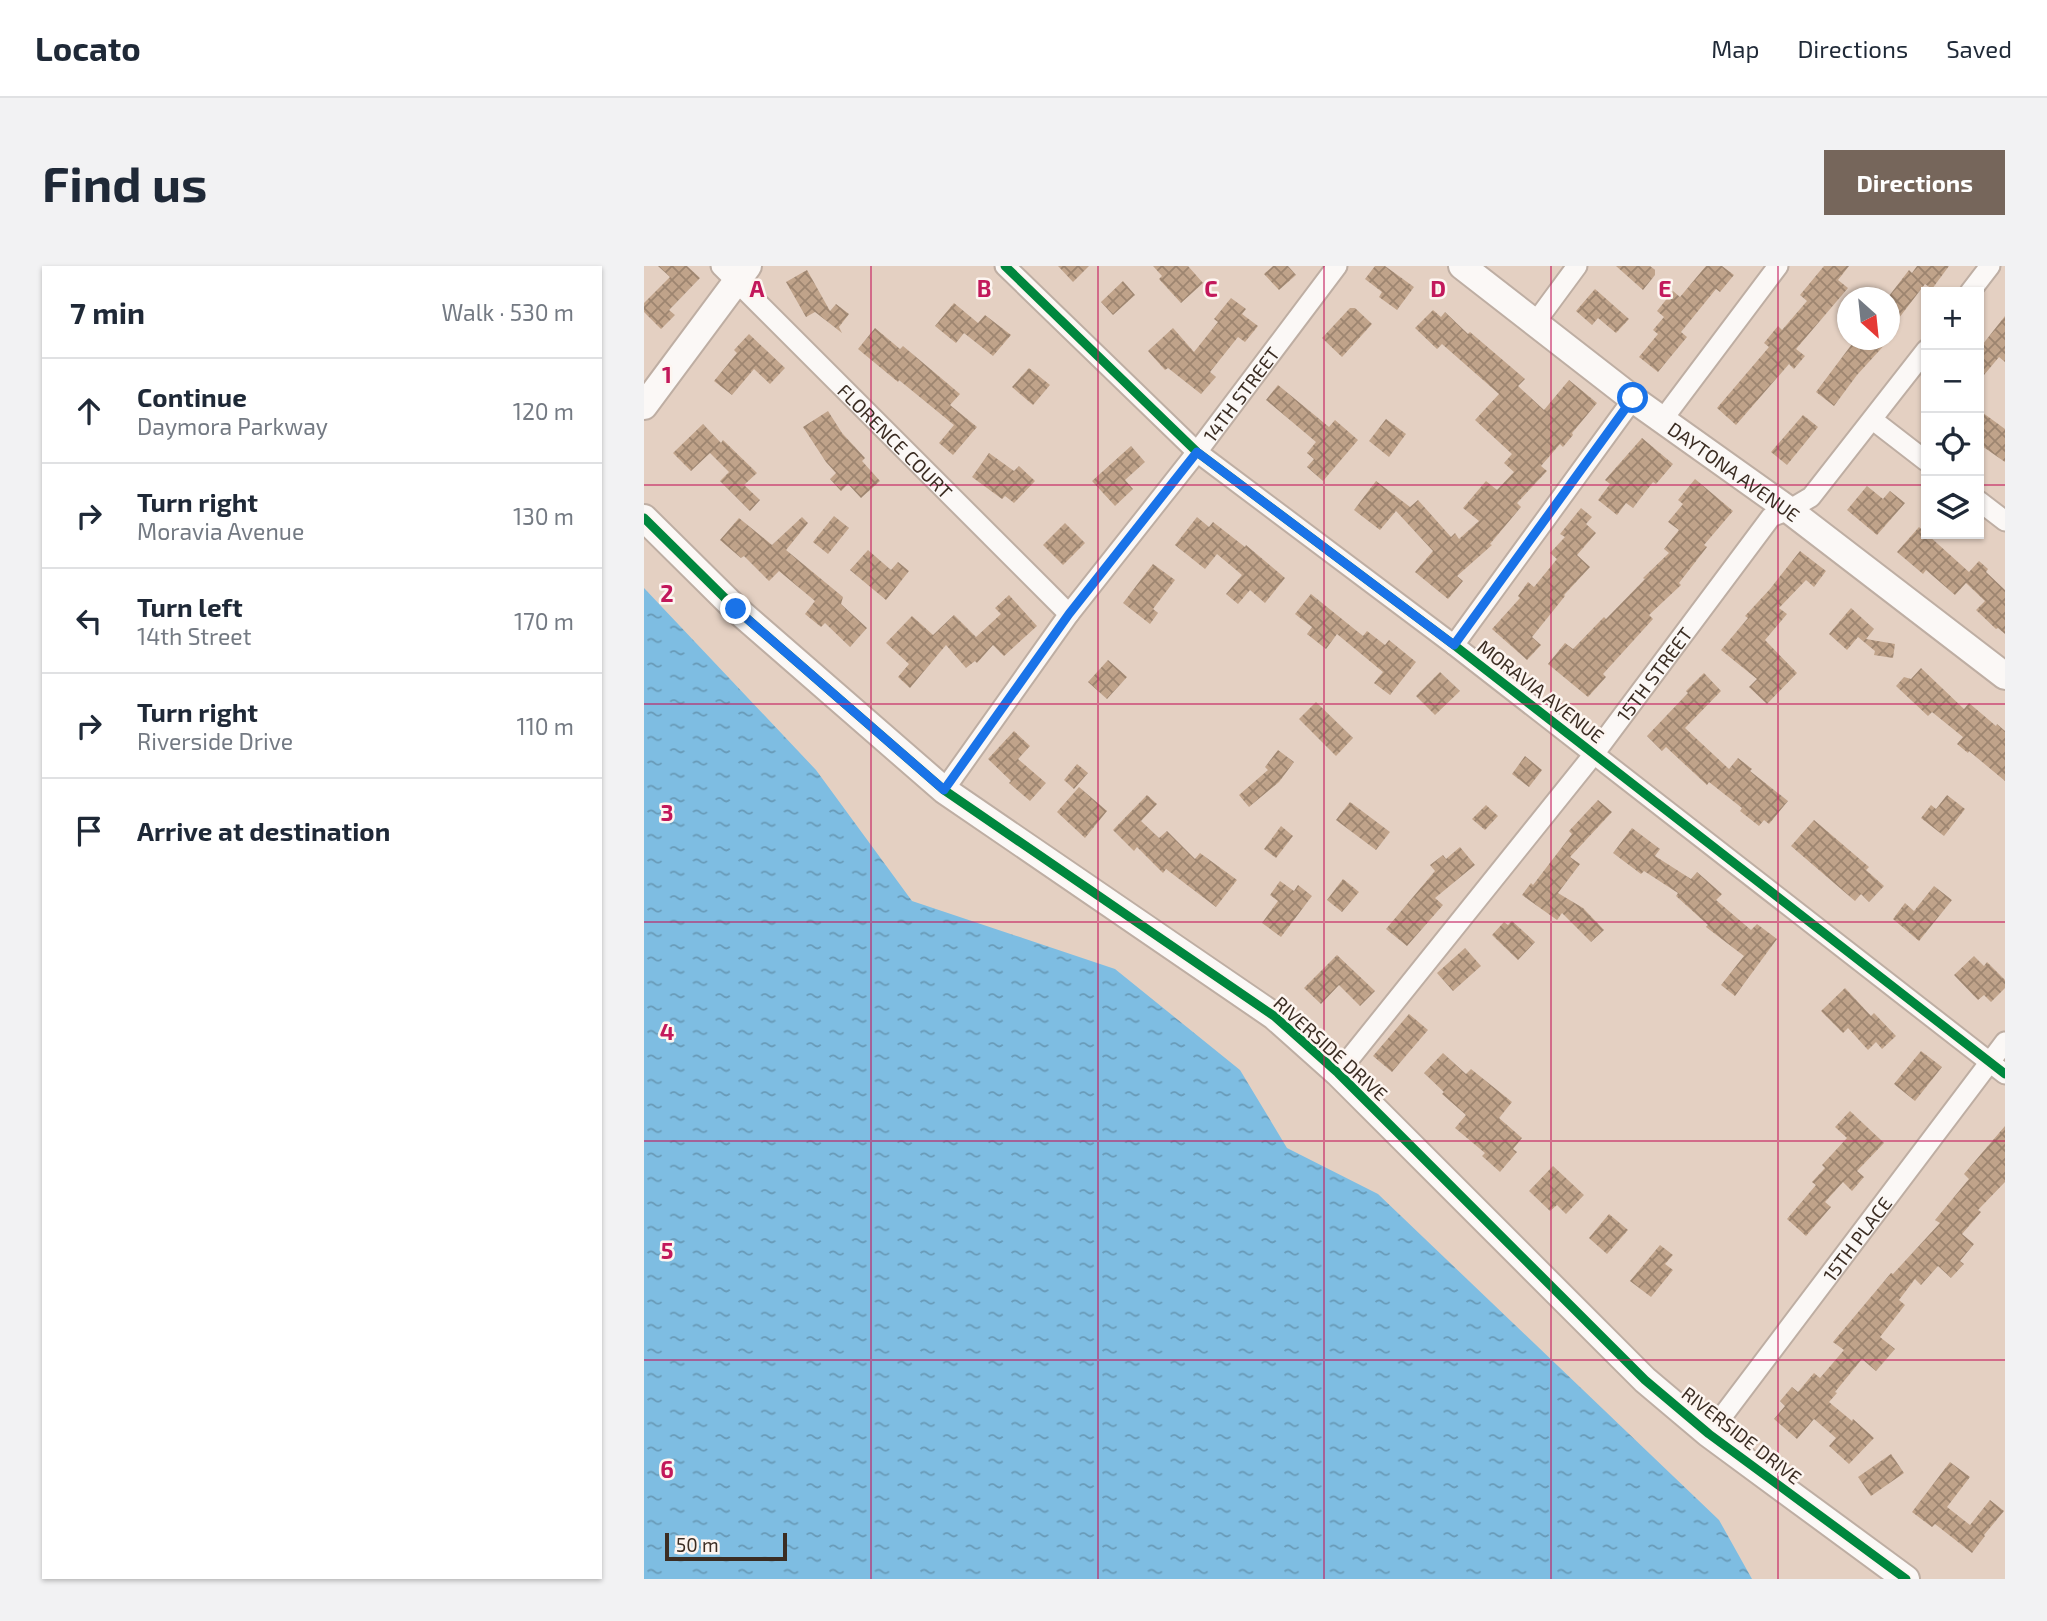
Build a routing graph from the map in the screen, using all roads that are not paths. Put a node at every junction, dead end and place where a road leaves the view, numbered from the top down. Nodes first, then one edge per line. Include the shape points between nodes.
1 (1005, 266) edge
2 (1337, 266) edge
3 (1462, 266) edge
4 (1577, 266) edge
5 (1778, 266) edge
6 (1990, 266) edge
7 (735, 271) edge
8 (1974, 287) edge
9 (1535, 323) junction
10 (1921, 357) edge
11 (1633, 398) junction
12 (644, 406) edge
13 (1663, 419) junction
14 (1873, 420) junction
15 (1197, 452) junction
16 (1921, 457) edge
17 (1984, 505) edge
18 (1788, 510) junction
19 (644, 518) edge
20 (2005, 521) edge
21 (1069, 614) junction
22 (1454, 645) junction
23 (2005, 676) edge
24 (1594, 754) junction
25 (944, 790) junction
26 (2005, 1042) edge
27 (1997, 1068) edge
28 (1338, 1073) junction
29 (1709, 1434) junction
30 (1906, 1579) edge

1 - 15 street, MORAVIA AVENUE
2 - 15 street, 14TH STREET
3 - 9 street, DAYTONA AVENUE
4 - 9 street
5 - 13 street
6 - 8 street
7 - 12 street
7 - 21 street, FLORENCE COURT
9 - 11 street, DAYTONA AVENUE
10 - 14 street, 15TH STREET
11 - 13 street, DAYTONA AVENUE
11 - 22 street
13 - 18 street, DAYTONA AVENUE
14 - 16 street
14 - 18 street, 15TH STREET via 1811,497
15 - 21 street, 14TH STREET
15 - 22 street, MORAVIA AVENUE
17 - 20 street
18 - 23 street, DAYTONA AVENUE
18 - 24 street, 15TH STREET via 1772,517
19 - 25 street, RIVERSIDE DRIVE via 736,609
21 - 25 street, 14TH STREET
22 - 24 street, MORAVIA AVENUE
24 - 27 street, MORAVIA AVENUE
24 - 28 street, 15TH STREET
25 - 28 street, RIVERSIDE DRIVE via 1274,1016
26 - 27 street, 15TH PLACE
27 - 29 street, 15TH PLACE
28 - 29 street, RIVERSIDE DRIVE via 1645,1380
29 - 30 street, RIVERSIDE DRIVE

